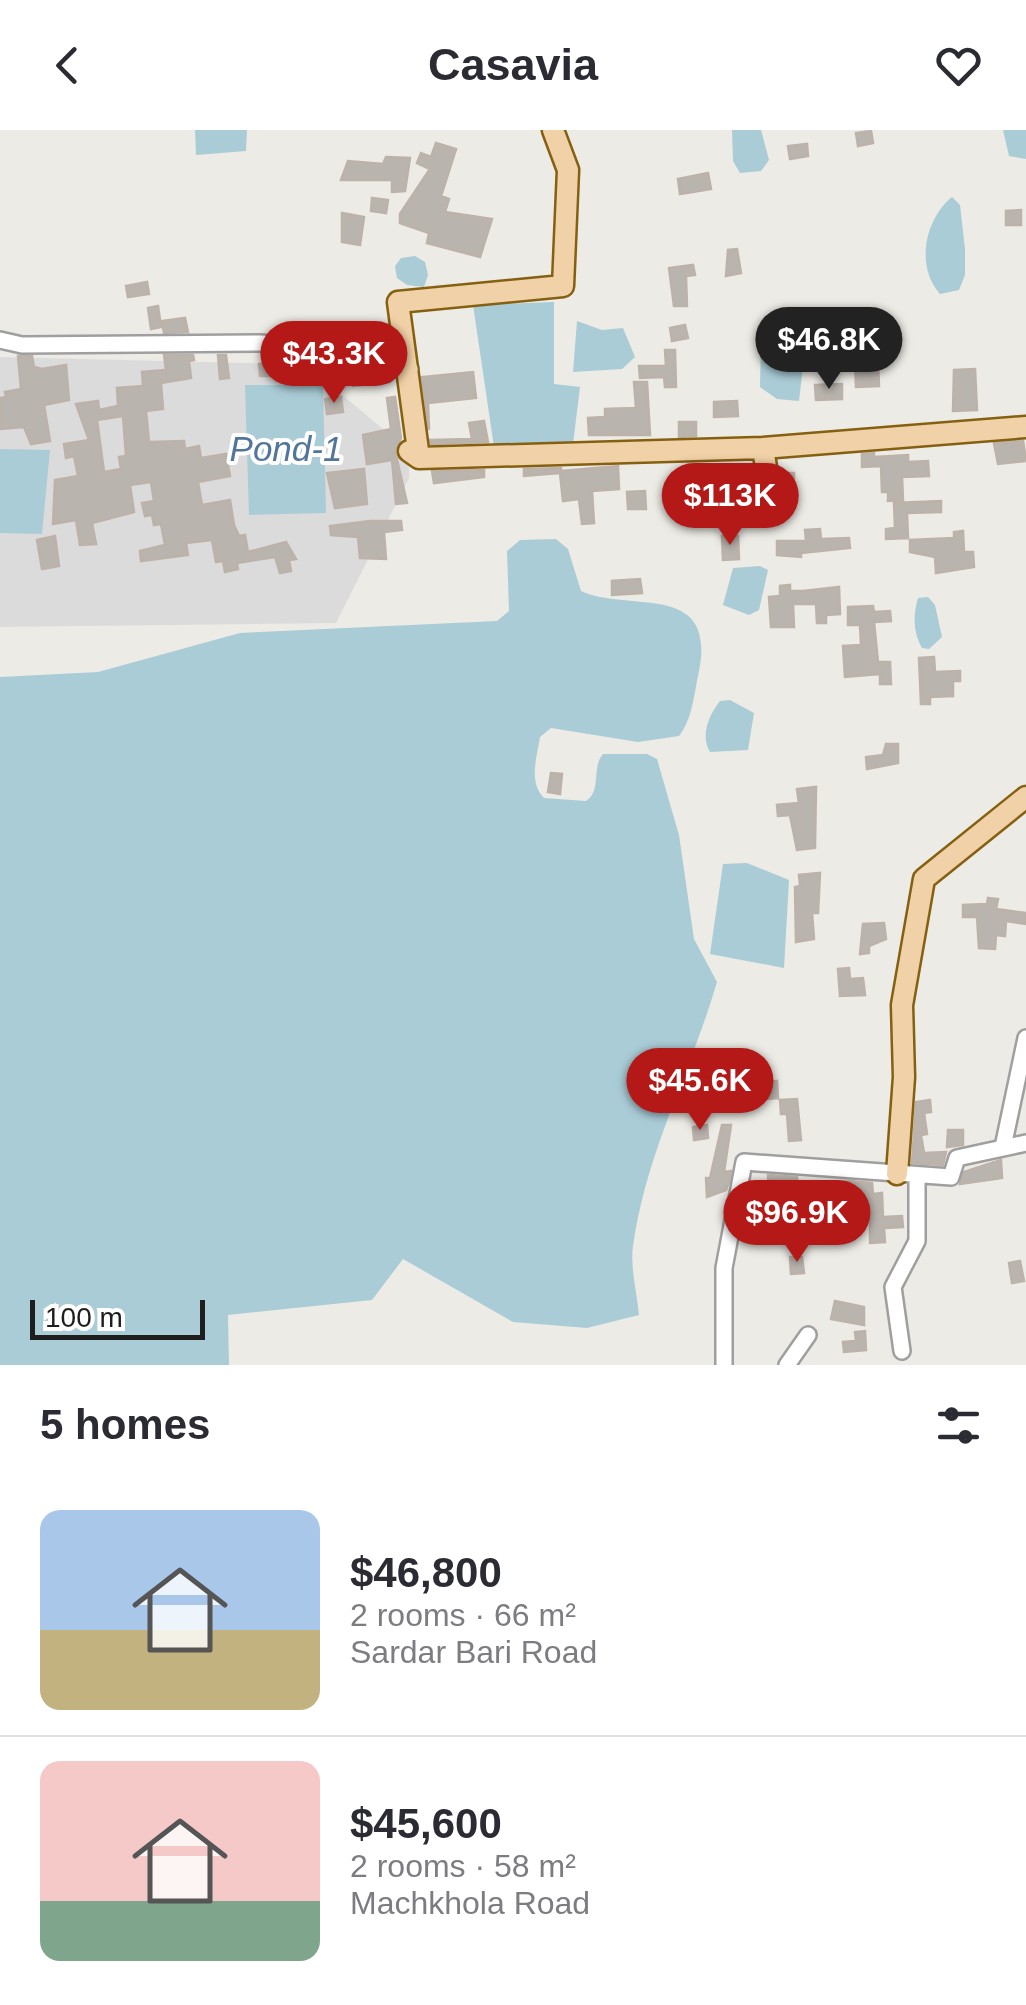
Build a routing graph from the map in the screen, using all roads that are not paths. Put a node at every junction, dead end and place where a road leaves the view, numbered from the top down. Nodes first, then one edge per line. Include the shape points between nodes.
1 (553, 130) edge
2 (0, 340) edge
3 (410, 369) junction
4 (1026, 427) edge
5 (763, 448) junction
6 (770, 500) dead end
7 (1026, 798) edge
8 (1026, 1038) edge
9 (1026, 1143) edge
10 (1002, 1146) junction
11 (907, 1175) junction
12 (808, 1335) dead end
13 (902, 1352) dead end
14 (724, 1365) edge
15 (787, 1365) edge

1 - 3 main road via 568,170 562,286 398,302
2 - 3 street via 279,344 373,351
3 - 5 main road via 414,454
4 - 5 main road
5 - 6 main road
7 - 11 main road via 924,880 902,1005
8 - 10 street
9 - 10 street
10 - 11 street via 958,1158 951,1177
11 - 13 street via 917,1241 894,1287
11 - 14 street via 744,1162 724,1268
12 - 15 street

